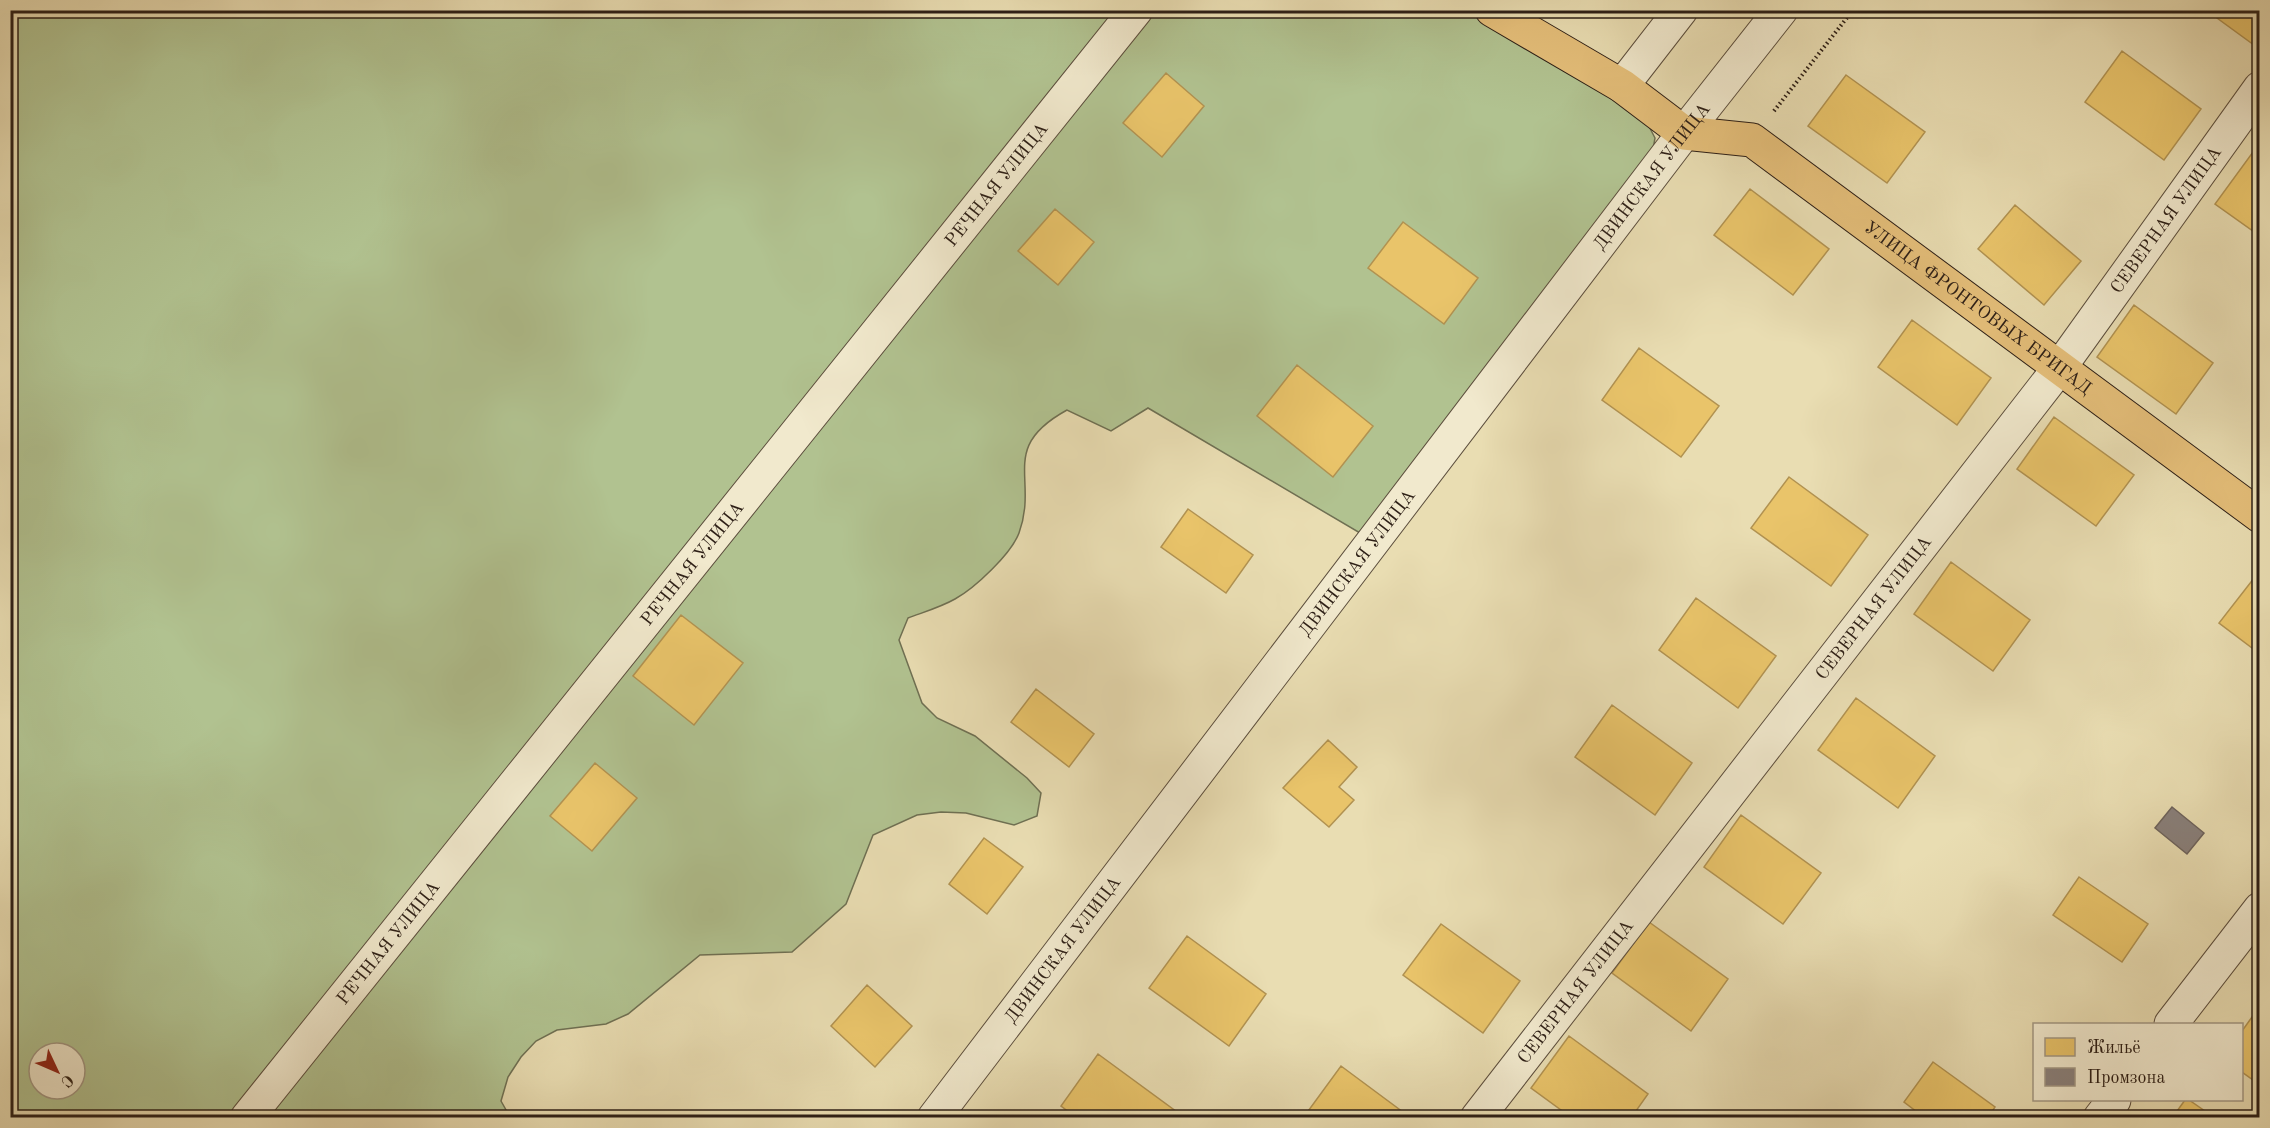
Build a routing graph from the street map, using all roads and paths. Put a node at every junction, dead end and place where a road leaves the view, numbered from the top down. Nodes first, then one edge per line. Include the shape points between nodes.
1 (1136, 10) edge
2 (1492, 10) edge
3 (1681, 10) edge
4 (1781, 10) edge
5 (1853, 10) edge
6 (1622, 86) junction
7 (2259, 88) edge
8 (1684, 133) junction
9 (1752, 140) junction
10 (2060, 367) junction
11 (2259, 516) edge
12 (2259, 909) edge
13 (2172, 1023) edge
14 (2113, 1101) edge
15 (247, 1118) edge
16 (934, 1118) edge
17 (1477, 1118) edge
18 (2100, 1118) edge

1 - 15 street, РЕЧНАЯ УЛИЦА
2 - 6 main road
3 - 6 street
4 - 8 street, ДВИНСКАЯ УЛИЦА
5 - 9 path
6 - 8 main road
7 - 10 street, СЕВЕРНАЯ УЛИЦА
8 - 9 main road
8 - 16 street, ДВИНСКАЯ УЛИЦА
9 - 10 main road, УЛИЦА ФРОНТОВЫХ БРИГАД
10 - 11 main road, УЛИЦА ФРОНТОВЫХ БРИГАД
10 - 17 street, СЕВЕРНАЯ УЛИЦА
12 - 13 street
14 - 18 street

